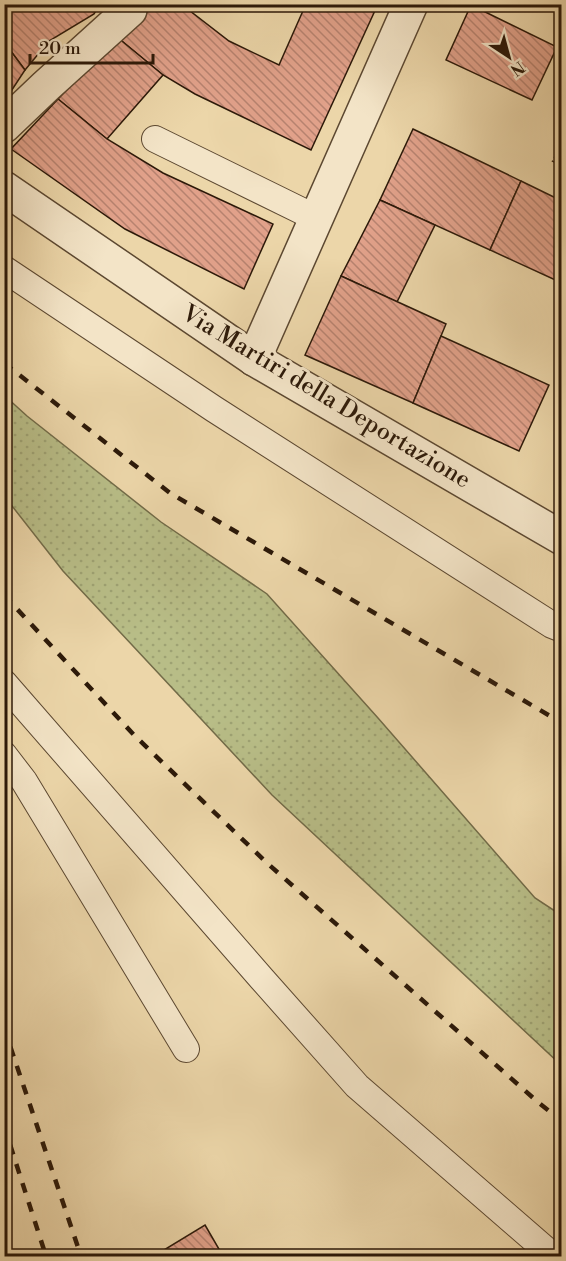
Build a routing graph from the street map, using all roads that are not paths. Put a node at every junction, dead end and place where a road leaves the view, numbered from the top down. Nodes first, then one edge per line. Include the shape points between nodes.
1 (411, 4) edge
2 (130, 10) dead end
3 (4, 126) edge
4 (155, 139) dead end
5 (4, 188) edge
6 (316, 218) junction
7 (4, 269) edge
8 (254, 359) junction
9 (561, 538) edge
10 (561, 629) edge
11 (4, 683) edge
12 (4, 755) edge
13 (186, 1049) dead end
14 (553, 1257) edge

1 - 6 street
2 - 3 street
4 - 6 lane
5 - 8 street, Via Martiri della Deportazione
6 - 8 street
7 - 10 lane via 214,409
8 - 9 street, Via Martiri della Deportazione
11 - 14 lane via 357,1086
12 - 13 lane via 24,781

